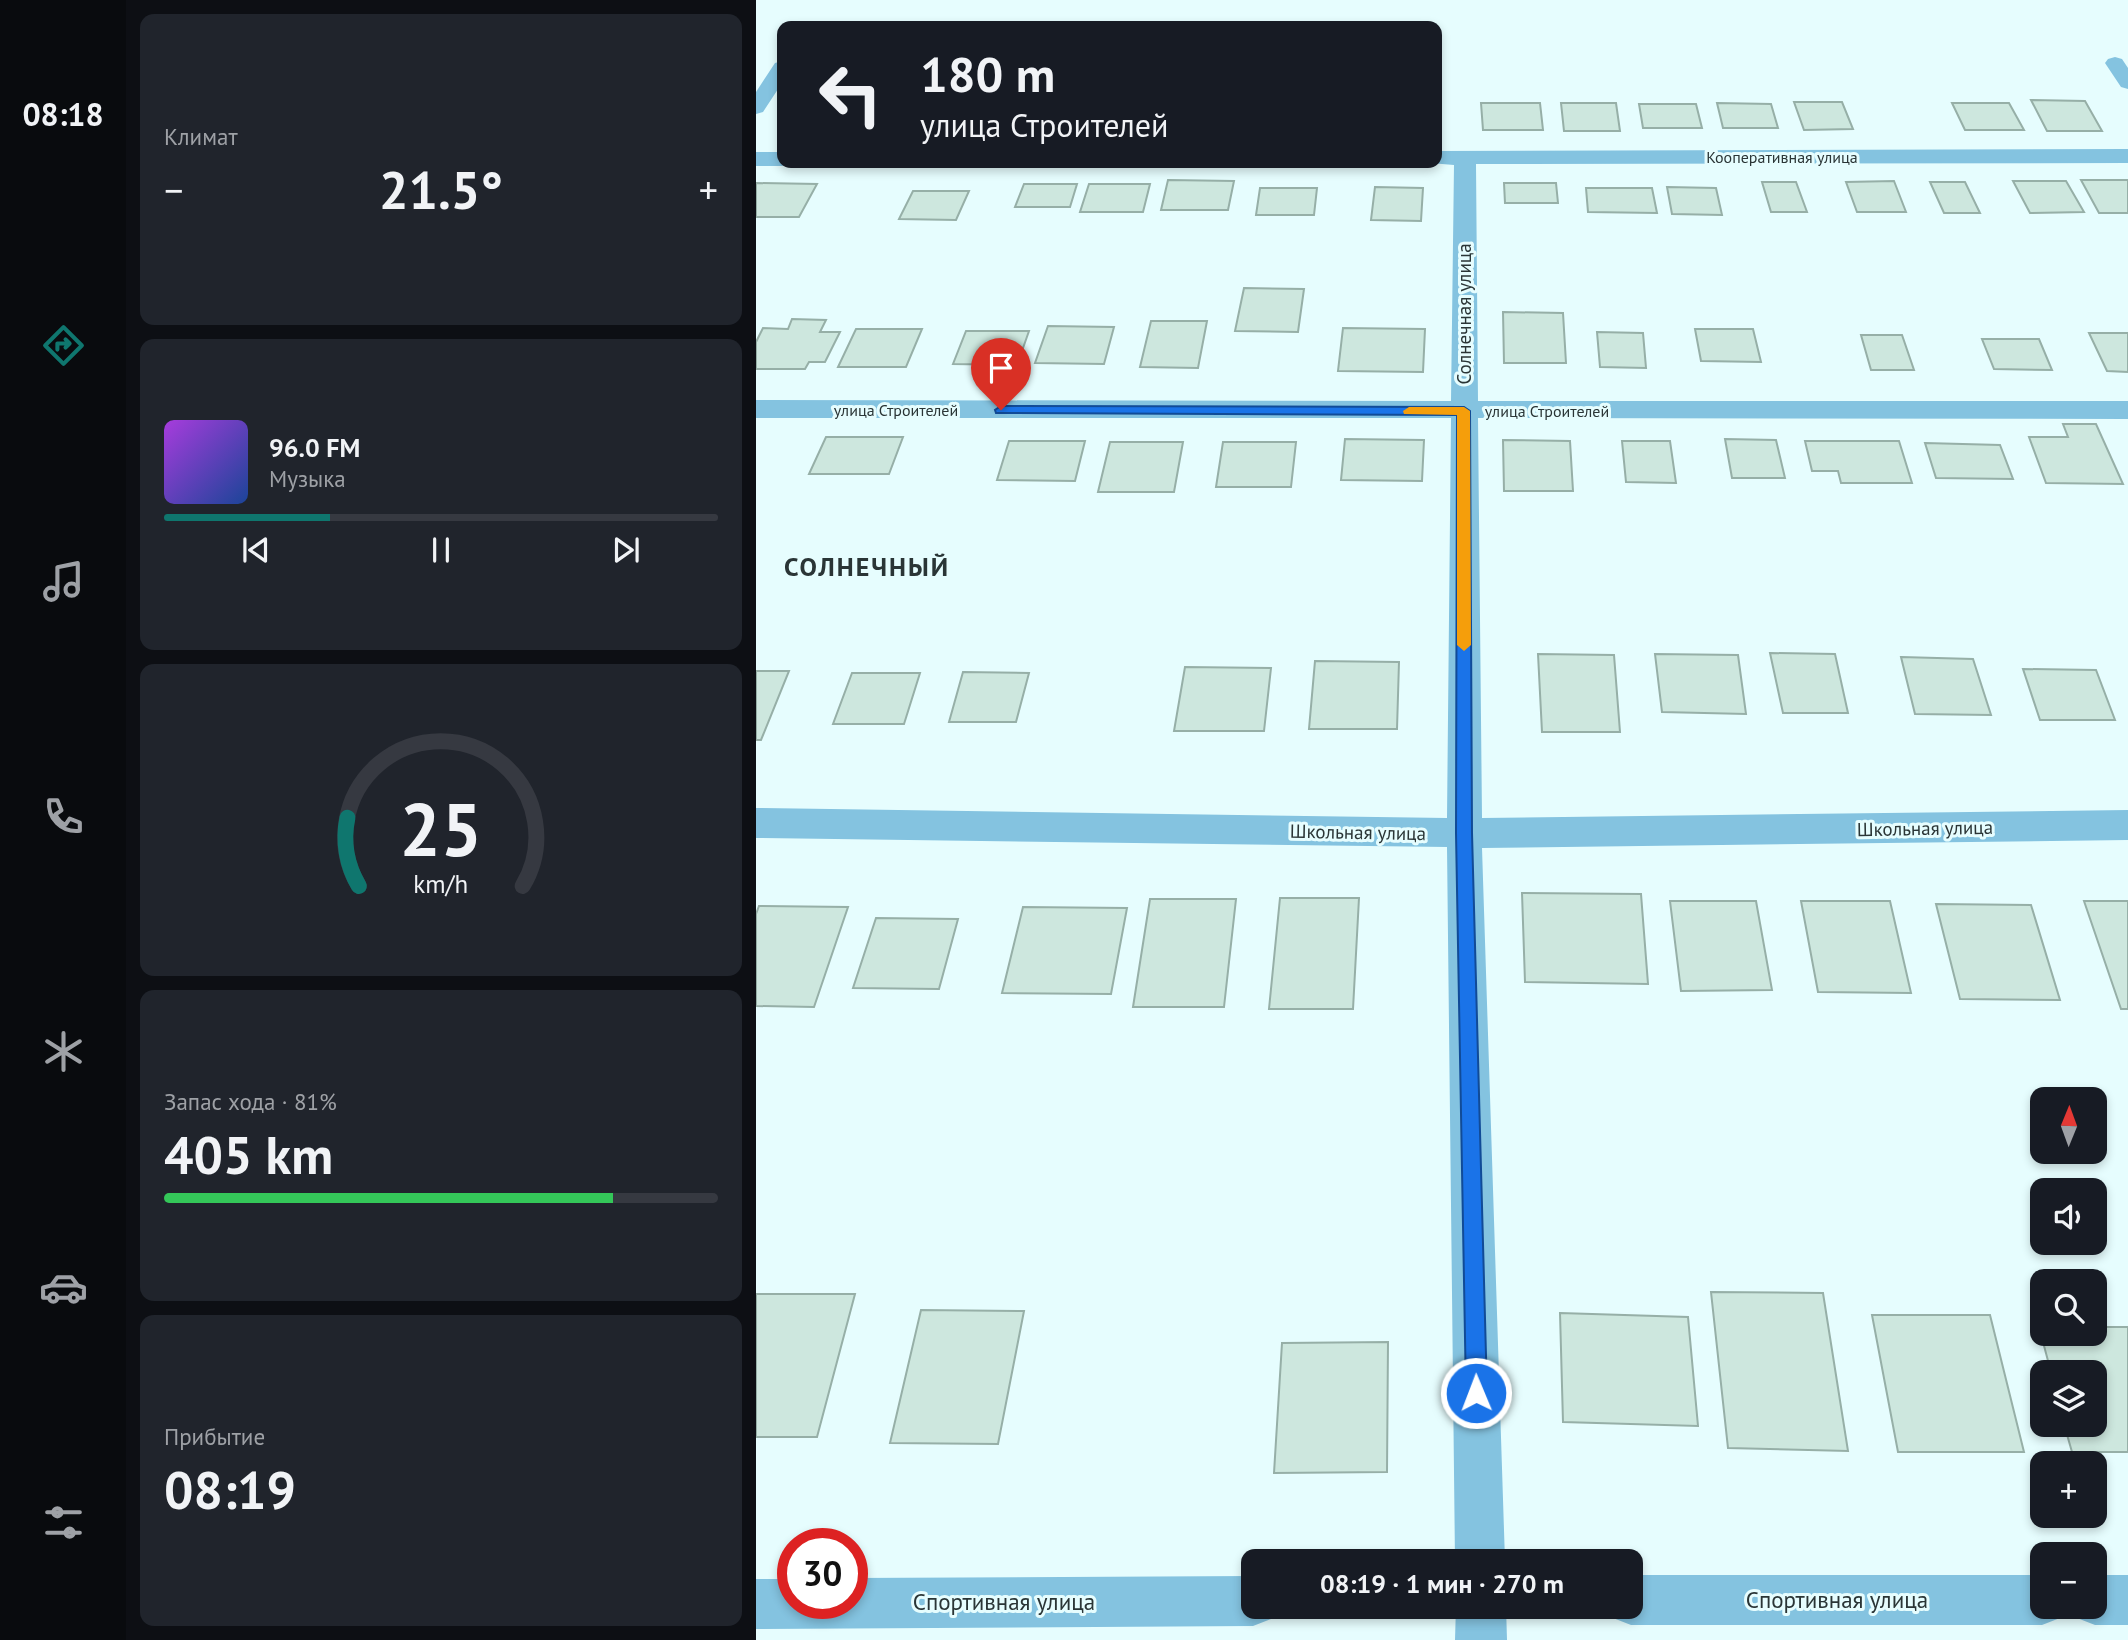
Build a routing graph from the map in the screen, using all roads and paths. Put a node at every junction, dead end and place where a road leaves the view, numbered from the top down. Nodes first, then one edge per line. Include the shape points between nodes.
1 (2115, 63) dead end
2 (777, 75) edge
3 (2128, 83) edge
4 (756, 108) edge
5 (2128, 156) edge
6 (1442, 158) edge
7 (1465, 158) junction
8 (756, 159) edge
9 (777, 159) edge
10 (756, 409) edge
11 (2128, 410) edge
12 (1464, 411) junction
13 (756, 823) edge
14 (2128, 825) edge
15 (1464, 833) junction
16 (1480, 1549) edge
17 (1643, 1600) edge
18 (2030, 1600) edge
19 (2107, 1600) edge
20 (2128, 1600) edge
21 (1241, 1601) edge
22 (756, 1604) edge
23 (1481, 1619) edge
24 (1481, 1640) edge

1 - 3 street
2 - 4 street
5 - 7 street, Кооперативная улица
6 - 7 street, Кооперативная улица
7 - 12 street, Солнечная улица
8 - 9 street
10 - 12 street, улица Строителей
11 - 12 street, улица Строителей
12 - 15 street, Солнечная улица
13 - 15 street, Школьная улица
14 - 15 street, Школьная улица
15 - 16 street, Солнечная улица
17 - 18 street, Спортивная улица
19 - 20 street
21 - 22 street, Спортивная улица
23 - 24 street

